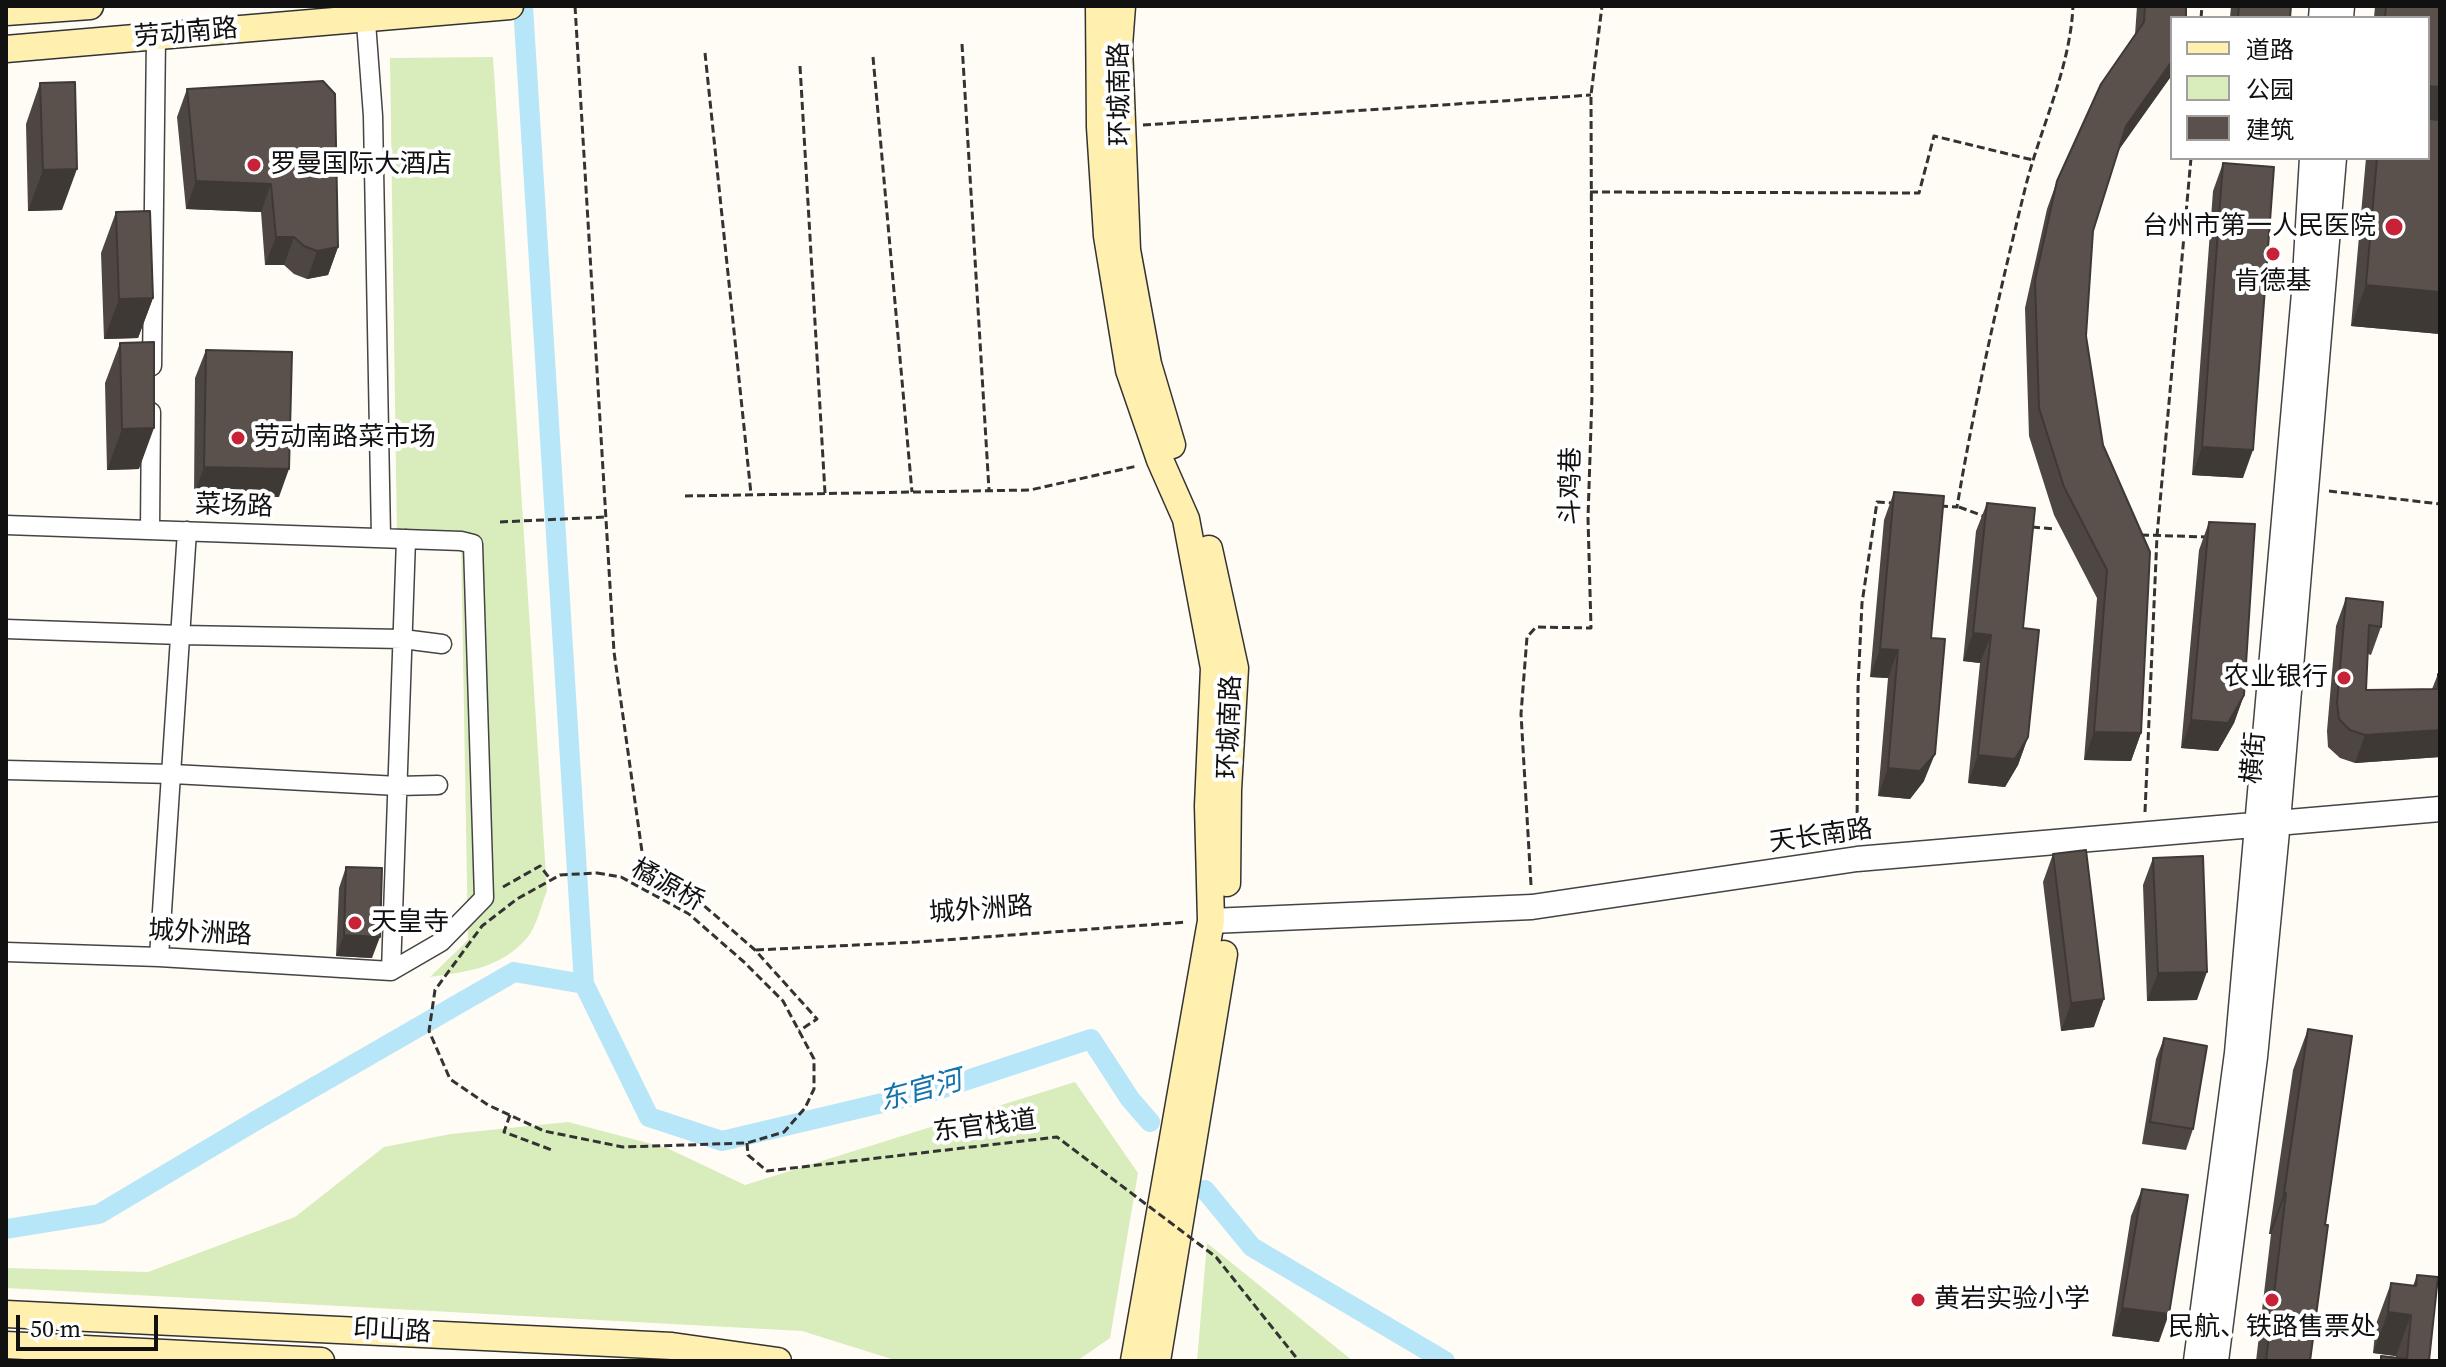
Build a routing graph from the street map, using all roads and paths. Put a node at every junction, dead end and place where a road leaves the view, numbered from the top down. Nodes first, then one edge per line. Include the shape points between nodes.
1 (90, 6) edge
2 (510, 6) edge
3 (575, 6) edge
4 (1099, 6) edge
5 (1122, 6) edge
6 (1602, 6) edge
7 (2073, 6) edge
8 (492, 7) edge
9 (6, 12) edge
10 (366, 12) edge
11 (156, 37) junction
12 (962, 44) dead end
13 (6, 49) edge
14 (705, 53) dead end
15 (873, 57) dead end
16 (800, 66) dead end
17 (1591, 95) junction
18 (1121, 126) junction
19 (2033, 160) junction
20 (2191, 160) edge
21 (2312, 160) edge
22 (2334, 160) edge
23 (1590, 192) junction
24 (1160, 460) junction
25 (2305, 489) junction
26 (989, 490) junction
27 (912, 492) junction
28 (825, 493) junction
29 (751, 494) junction
30 (685, 496) dead end
31 (1903, 504) edge
32 (2440, 504) edge
33 (1930, 505) edge
34 (1957, 507) junction
35 (1985, 516) edge
36 (606, 517) junction
37 (500, 522) dead end
38 (6, 525) edge
39 (2027, 527) edge
40 (2056, 529) dead end
41 (150, 530) junction
42 (187, 531) junction
43 (2136, 535) edge
44 (2157, 536) junction
45 (381, 537) junction
46 (2219, 538) edge
47 (406, 539) junction
48 (6, 629) edge
49 (181, 635) junction
50 (403, 639) junction
51 (442, 644) dead end
52 (6, 770) edge
53 (173, 774) junction
54 (438, 785) dead end
55 (398, 786) junction
56 (2440, 809) edge
57 (2267, 822) junction
58 (2144, 833) junction
59 (1857, 859) junction
60 (551, 880) junction
61 (484, 898) junction
62 (1532, 907) junction
63 (1219, 922) junction
64 (755, 950) junction
65 (6, 952) edge
66 (159, 957) junction
67 (391, 971) junction
68 (799, 1031) junction
69 (510, 1115) junction
70 (747, 1143) junction
71 (552, 1150) dead end
72 (6, 1314) edge
73 (6, 1345) edge
74 (321, 1361) edge
75 (778, 1361) edge
76 (1134, 1361) edge
77 (1157, 1361) edge
78 (1299, 1361) edge
79 (2196, 1361) edge
80 (2216, 1361) edge

1 - 9 main road
2 - 8 main road, 劳动南路
3 - 36 path
4 - 24 main road via 1107,236 1129,370
5 - 18 main road, 环城南路
6 - 17 path, 斗鸡巷
7 - 19 path via 2071,39
8 - 10 main road, 劳动南路
10 - 11 main road, 劳动南路
10 - 45 street via 373,116
11 - 13 main road, 劳动南路
11 - 41 street
12 - 26 path
14 - 29 path
15 - 27 path
16 - 28 path
17 - 18 path
17 - 23 path, 斗鸡巷
18 - 63 main road, 环城南路 via 1127,250 1148,364 1176,457 1202,518 1235,668
19 - 23 path via 1934,136 1919,193
19 - 34 path
20 - 44 path
21 - 57 street, 横街
22 - 25 street, 横街
23 - 62 path, 斗鸡巷 via 1591,628 1536,627 1527,637 1521,714
24 - 26 path via 1030,490
24 - 63 main road via 1186,519 1214,668 1208,806
25 - 32 path
25 - 57 street, 横街
26 - 27 path
27 - 28 path
28 - 29 path
29 - 30 path
31 - 59 path via 1877,502 1862,603
33 - 34 path
34 - 35 path
36 - 37 path
36 - 64 path via 614,652 644,866 694,897
38 - 41 street, 菜场路
39 - 40 path
41 - 42 street, 菜场路
42 - 45 street, 菜场路
42 - 49 street
43 - 44 path
44 - 46 path
44 - 58 path
45 - 47 street, 菜场路
47 - 50 street
47 - 61 street, 菜场路 via 473,544
48 - 49 street
49 - 50 street
49 - 53 street
50 - 51 street
50 - 55 street
52 - 53 street
53 - 55 street
53 - 66 street
54 - 55 street
55 - 67 street
56 - 57 street, 天长南路
57 - 58 street, 天长南路
57 - 79 street, 横街
57 - 80 street, 横街 via 2255,1057
58 - 59 street, 天长南路
59 - 62 street, 天长南路
60 - 61 path via 540,866
60 - 68 path, 橘源桥 via 573,874 621,877 689,914 783,1001
60 - 69 path, 橘源桥 via 482,926 435,990 429,1031 450,1079
61 - 67 street via 441,942
62 - 63 street, 天长南路
63 - 64 path, 城外洲路
63 - 76 main road
63 - 77 main road, 环城南路 via 1220,982
64 - 68 path via 817,1019
65 - 66 street, 城外洲路
66 - 67 street, 城外洲路
68 - 70 path, 橘源桥 via 814,1059 814,1089 784,1132
69 - 70 path, 橘源桥 via 544,1131 623,1147
69 - 71 path via 504,1132
70 - 78 path, 东官栈道, bridge via 748,1155 767,1171 1057,1137 1216,1257
72 - 75 main road, 印山路 via 672,1346
73 - 74 main road, 印山路

